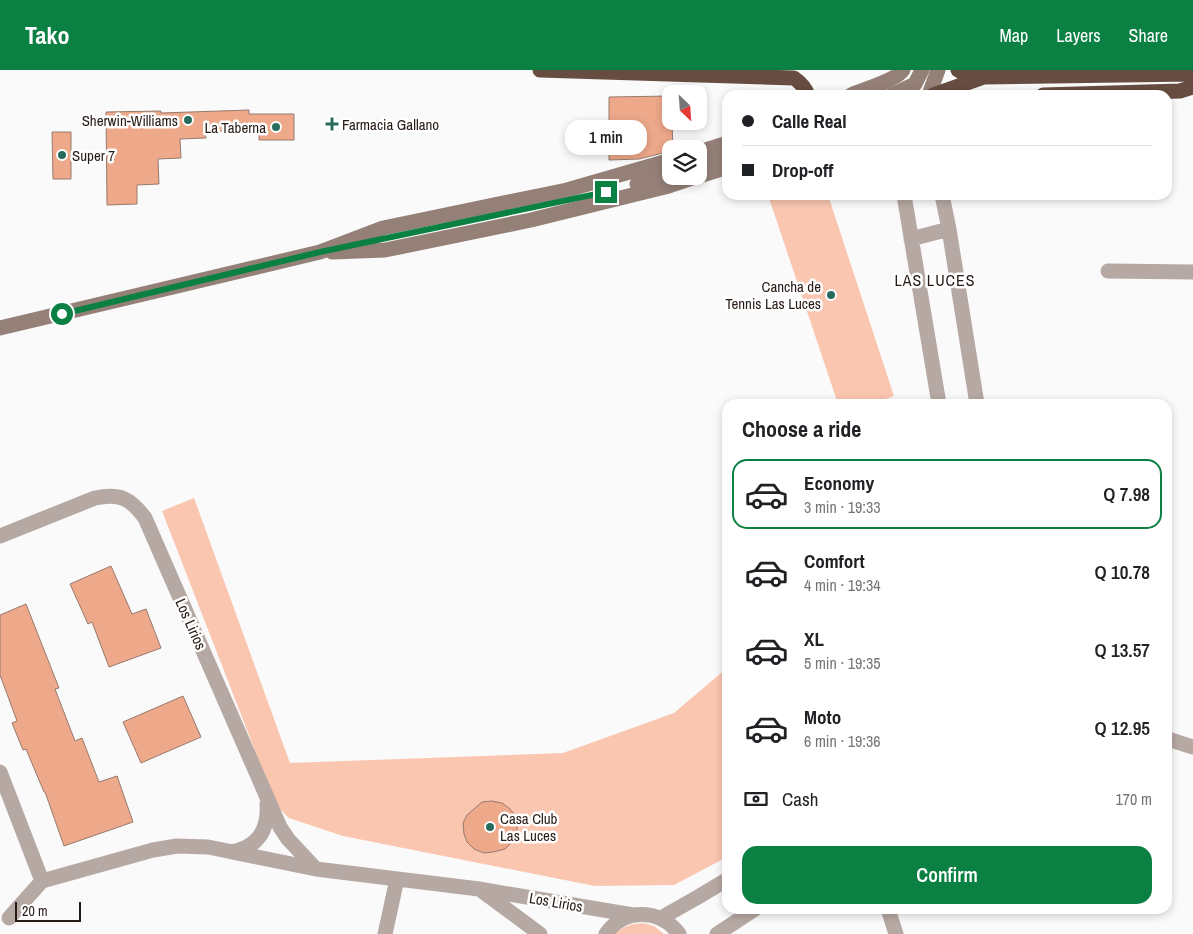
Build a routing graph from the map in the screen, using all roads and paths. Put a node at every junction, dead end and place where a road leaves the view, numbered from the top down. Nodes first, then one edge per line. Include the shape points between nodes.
1 (540, 70) edge
2 (922, 70) edge
3 (938, 70) edge
4 (958, 70) edge
5 (902, 72) edge
6 (1193, 74) edge
7 (984, 77) junction
8 (1193, 87) edge
9 (806, 90) edge
10 (863, 90) edge
11 (896, 90) edge
12 (904, 90) edge
13 (931, 90) edge
14 (947, 90) edge
15 (1172, 91) edge
16 (722, 146) edge
17 (707, 150) edge
18 (722, 157) edge
19 (707, 162) edge
20 (662, 163) edge
21 (722, 169) edge
22 (707, 173) edge
23 (662, 176) edge
24 (672, 185) edge
25 (905, 200) edge
26 (943, 200) edge
27 (949, 229) junction
28 (911, 239) junction
29 (320, 252) junction
30 (1108, 271) dead end
31 (1193, 272) edge
32 (0, 328) edge
33 (938, 399) edge
34 (976, 399) edge
35 (0, 536) edge
36 (1172, 740) edge
37 (1193, 747) edge
38 (0, 772) edge
39 (266, 795) junction
40 (230, 852) junction
41 (316, 869) junction
42 (397, 879) junction
43 (42, 882) junction
44 (722, 883) edge
45 (479, 889) junction
46 (747, 914) edge
47 (890, 914) edge
48 (633, 915) junction
49 (9, 918) dead end
50 (661, 918) junction
51 (385, 934) edge
52 (540, 934) edge
53 (606, 934) edge
54 (679, 934) edge
55 (717, 934) edge
56 (896, 934) edge

1 - 9 highway via 794,78
2 - 12 main road, bridge via 915,84
3 - 13 main road
4 - 7 highway
5 - 10 main road
5 - 11 main road
6 - 7 highway
7 - 14 highway
8 - 15 highway
16 - 17 main road
18 - 19 main road
20 - 29 main road via 566,190 383,228
21 - 22 main road
23 - 29 main road via 625,188
24 - 29 main road via 531,220 385,250
25 - 28 street
26 - 27 street
27 - 28 street
27 - 34 street
28 - 33 street
29 - 32 main road
30 - 31 street
35 - 39 street, Los Lirios via 94,498 109,495 124,498 137,507 145,518
36 - 37 street
38 - 43 street
39 - 40 street via 267,820 261,835 247,848
39 - 41 street, Los Lirios via 288,839
40 - 41 street, Los Lirios
40 - 43 street, Los Lirios via 177,846
41 - 42 street, Los Lirios
42 - 45 street, Los Lirios
42 - 51 street
43 - 49 street
44 - 50 street
45 - 48 street, Los Lirios
45 - 52 street, Los Lirios
46 - 55 street
47 - 56 street
48 - 50 street, Los Lirios
48 - 53 street via 620,920
50 - 54 street

